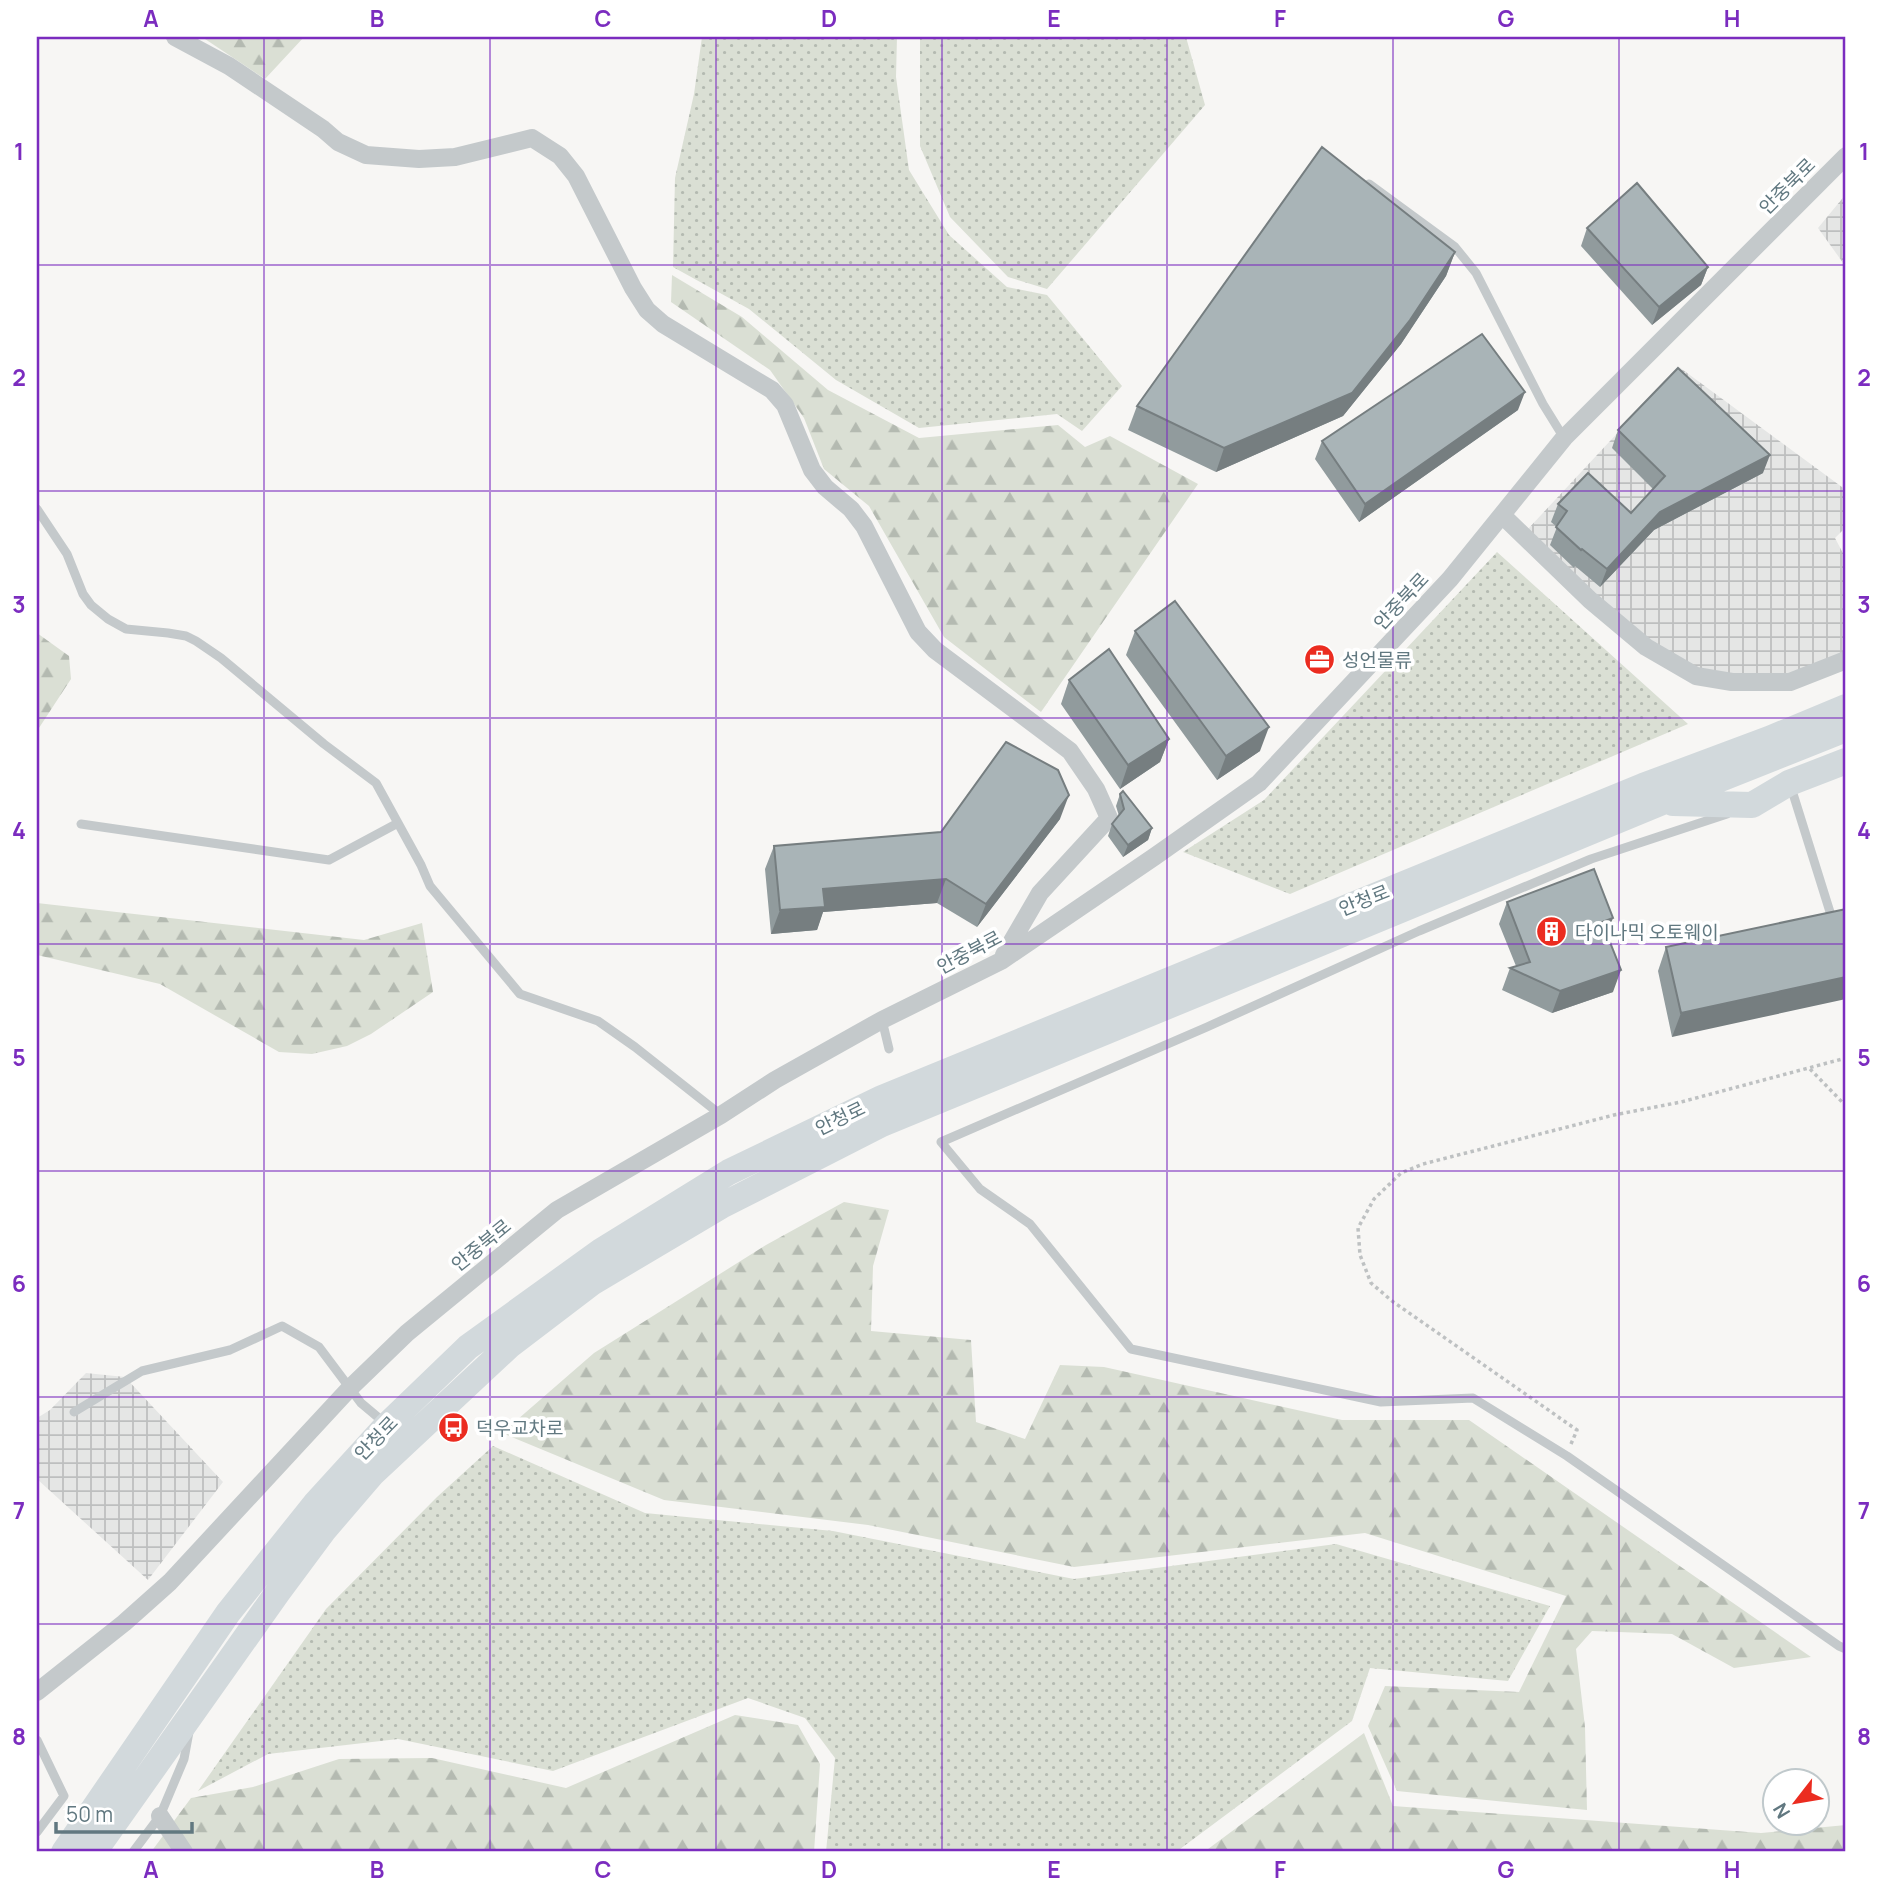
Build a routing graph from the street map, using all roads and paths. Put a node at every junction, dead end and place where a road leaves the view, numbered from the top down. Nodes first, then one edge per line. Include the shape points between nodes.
1 (175, 37) edge
2 (1846, 156) edge
3 (1355, 175) edge
4 (1564, 438) junction
5 (37, 509) edge
6 (1502, 515) junction
7 (1846, 660) edge
8 (1846, 707) edge
9 (1846, 729) edge
10 (1846, 761) edge
11 (1789, 783) junction
12 (1660, 803) junction
13 (1752, 805) junction
14 (398, 823) junction
15 (81, 824) dead end
16 (1830, 912) edge
17 (1001, 961) junction
18 (882, 1020) junction
19 (889, 1049) dead end
20 (1846, 1058) edge
21 (1810, 1069) junction
22 (1846, 1106) edge
23 (721, 1115) junction
24 (349, 1390) junction
25 (74, 1412) dead end
26 (394, 1435) junction
27 (1567, 1456) junction
28 (1846, 1648) edge
29 (37, 1692) edge
30 (194, 1709) junction
31 (37, 1741) edge
32 (160, 1816) junction
33 (37, 1832) edge
34 (64, 1852) edge
35 (94, 1852) edge
36 (133, 1852) edge
37 (184, 1852) edge

1 - 17 street via 229,66 338,142 366,155 455,156 533,138 560,156 576,176 647,310 772,390 785,405 812,470 864,526 918,632 935,650 1070,751 1109,818 1040,893
2 - 4 street, 안중북로
3 - 4 lane via 1455,247 1476,273
4 - 6 street, 안중북로
5 - 14 lane via 67,554 83,594 107,619 126,629 186,636 221,658 376,783
6 - 7 street via 1646,647 1696,676 1731,682 1790,681
6 - 17 street, 안중북로 via 1450,579 1259,783
8 - 26 street, 안청로 via 882,1098 741,1166 601,1251 468,1347
9 - 12 street, 안청로
10 - 11 street
11 - 13 street
11 - 16 lane
12 - 13 street
12 - 26 street, 안청로 via 882,1124 721,1206 593,1282
13 - 27 lane via 1579,864 941,1142 980,1189 1030,1224 1130,1349 1381,1402 1473,1398
14 - 15 lane via 328,860
14 - 23 lane via 430,886 520,993 598,1021
17 - 18 street, 안중북로
18 - 19 lane
18 - 23 street, 안중북로
20 - 21 path
21 - 22 path
21 - 27 path via 1423,1164 1401,1174 1374,1199 1359,1228 1360,1255 1371,1283 1577,1430
23 - 24 street, 안중북로 via 557,1210 407,1333
24 - 25 lane via 319,1347 282,1326 230,1350 142,1371
24 - 26 lane
24 - 29 street, 안중북로 via 170,1582
26 - 30 street, 안청로 via 372,1474 324,1530
26 - 34 street, 안청로 via 316,1504 228,1613
27 - 28 lane
30 - 32 lane via 184,1759
30 - 35 street, 안청로
31 - 33 lane via 64,1796
32 - 36 lane
32 - 37 street

